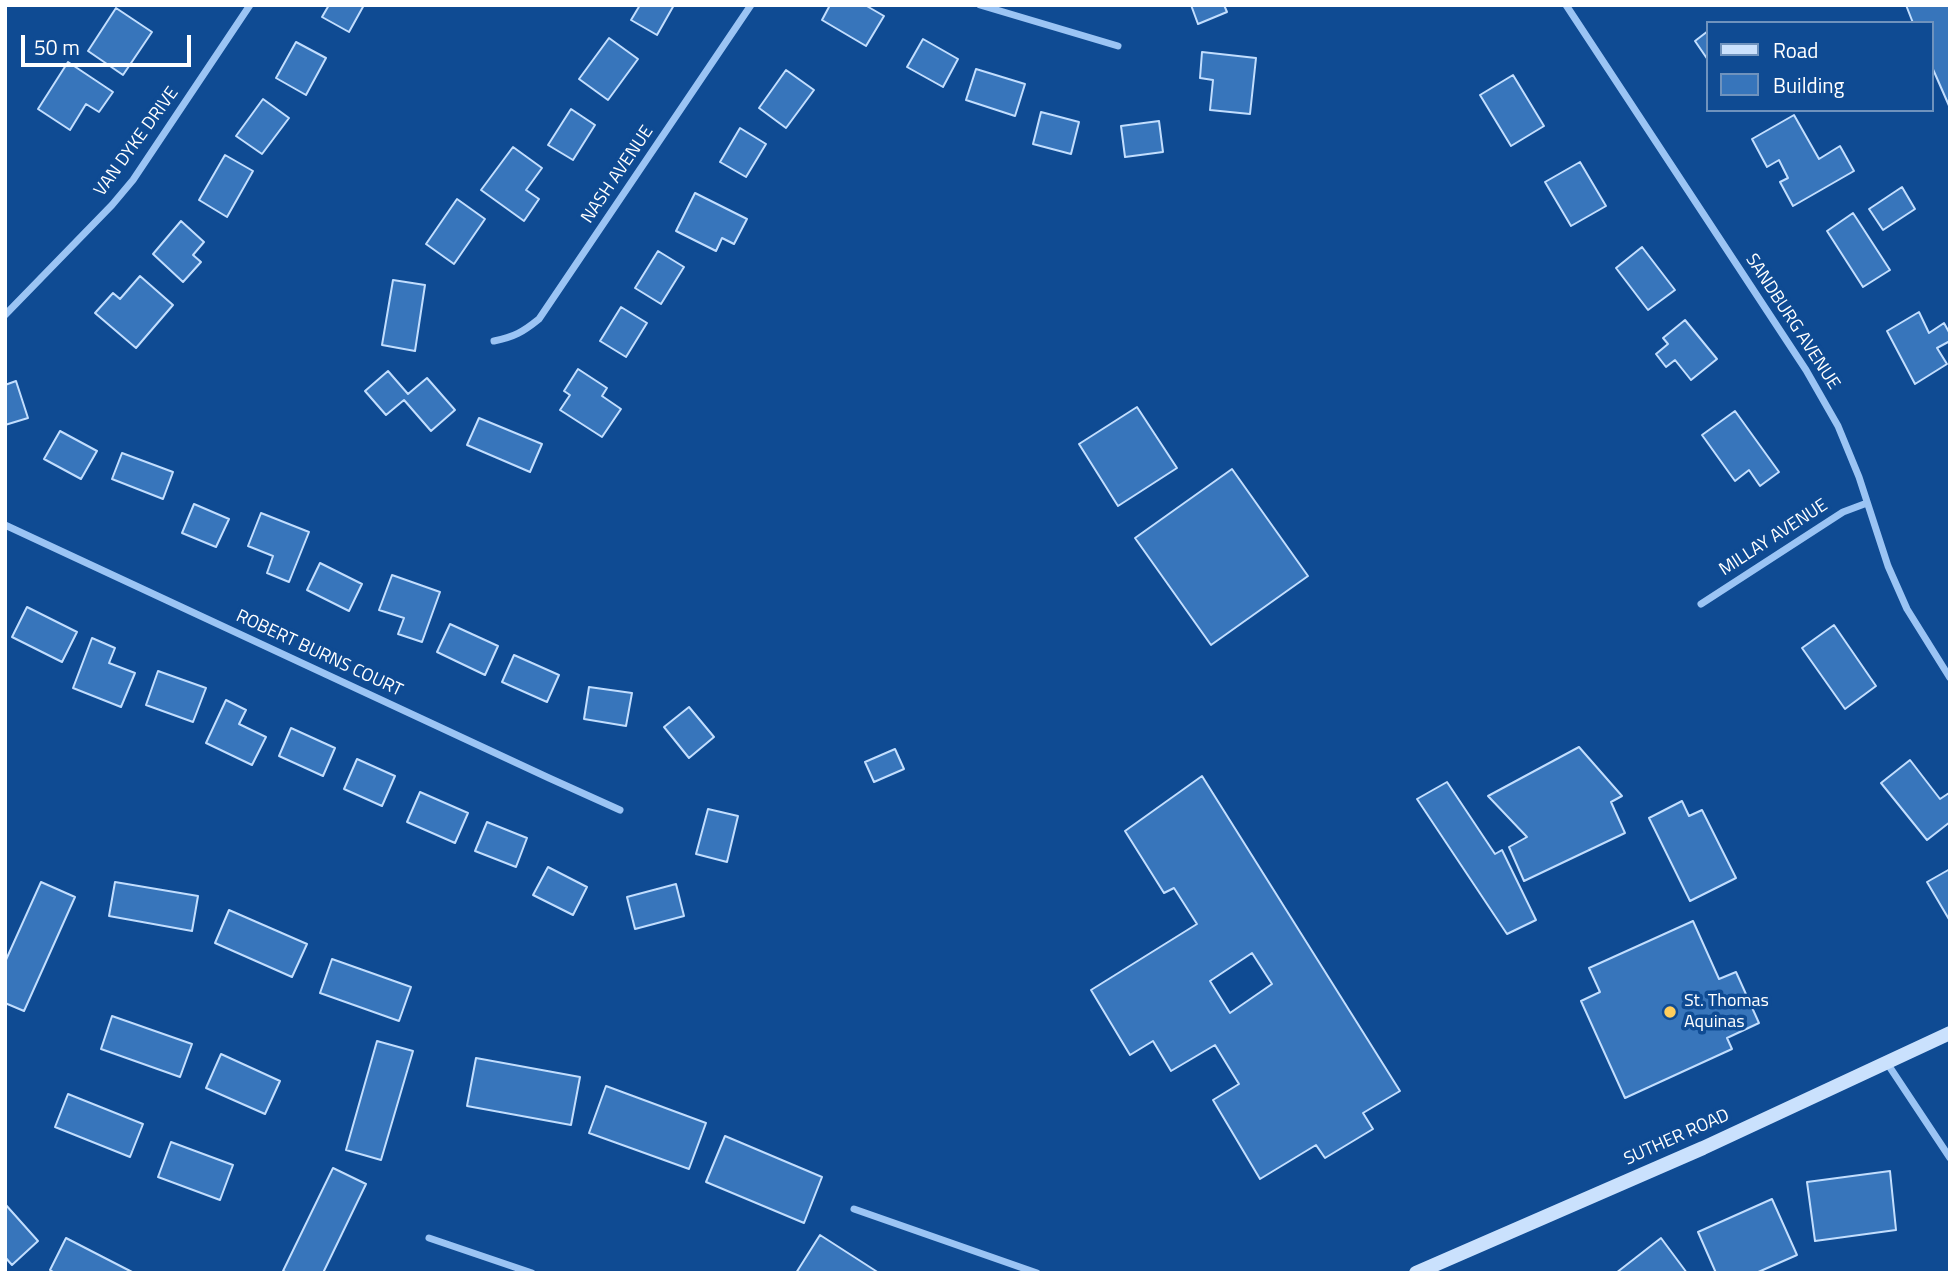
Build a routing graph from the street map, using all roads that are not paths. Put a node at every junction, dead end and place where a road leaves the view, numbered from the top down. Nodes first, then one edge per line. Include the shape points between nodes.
1 (250, 5) edge
2 (751, 5) edge
3 (980, 5) edge
4 (1566, 5) edge
5 (1118, 46) dead end
6 (5, 314) edge
7 (494, 341) dead end
8 (1867, 503) junction
9 (5, 525) edge
10 (1702, 604) dead end
11 (1950, 678) edge
12 (620, 810) dead end
13 (1950, 1033) edge
14 (1886, 1062) junction
15 (1950, 1158) edge
16 (854, 1209) dead end
17 (429, 1238) dead end
18 (532, 1273) edge
19 (1037, 1273) edge
20 (1416, 1273) edge

1 - 6 street, VAN DYKE DRIVE via 133,180
2 - 7 street, NASH AVENUE via 539,319 512,337
3 - 5 street
4 - 8 street, SANDBURG AVENUE via 1806,370 1838,426
8 - 10 street, MILLAY AVENUE via 1843,512
8 - 11 street, SANDBURG AVENUE via 1907,609
9 - 12 street, ROBERT BURNS COURT
13 - 14 street, SUTHER ROAD
14 - 15 street
14 - 20 street, SUTHER ROAD via 1703,1148
16 - 19 street
17 - 18 street

